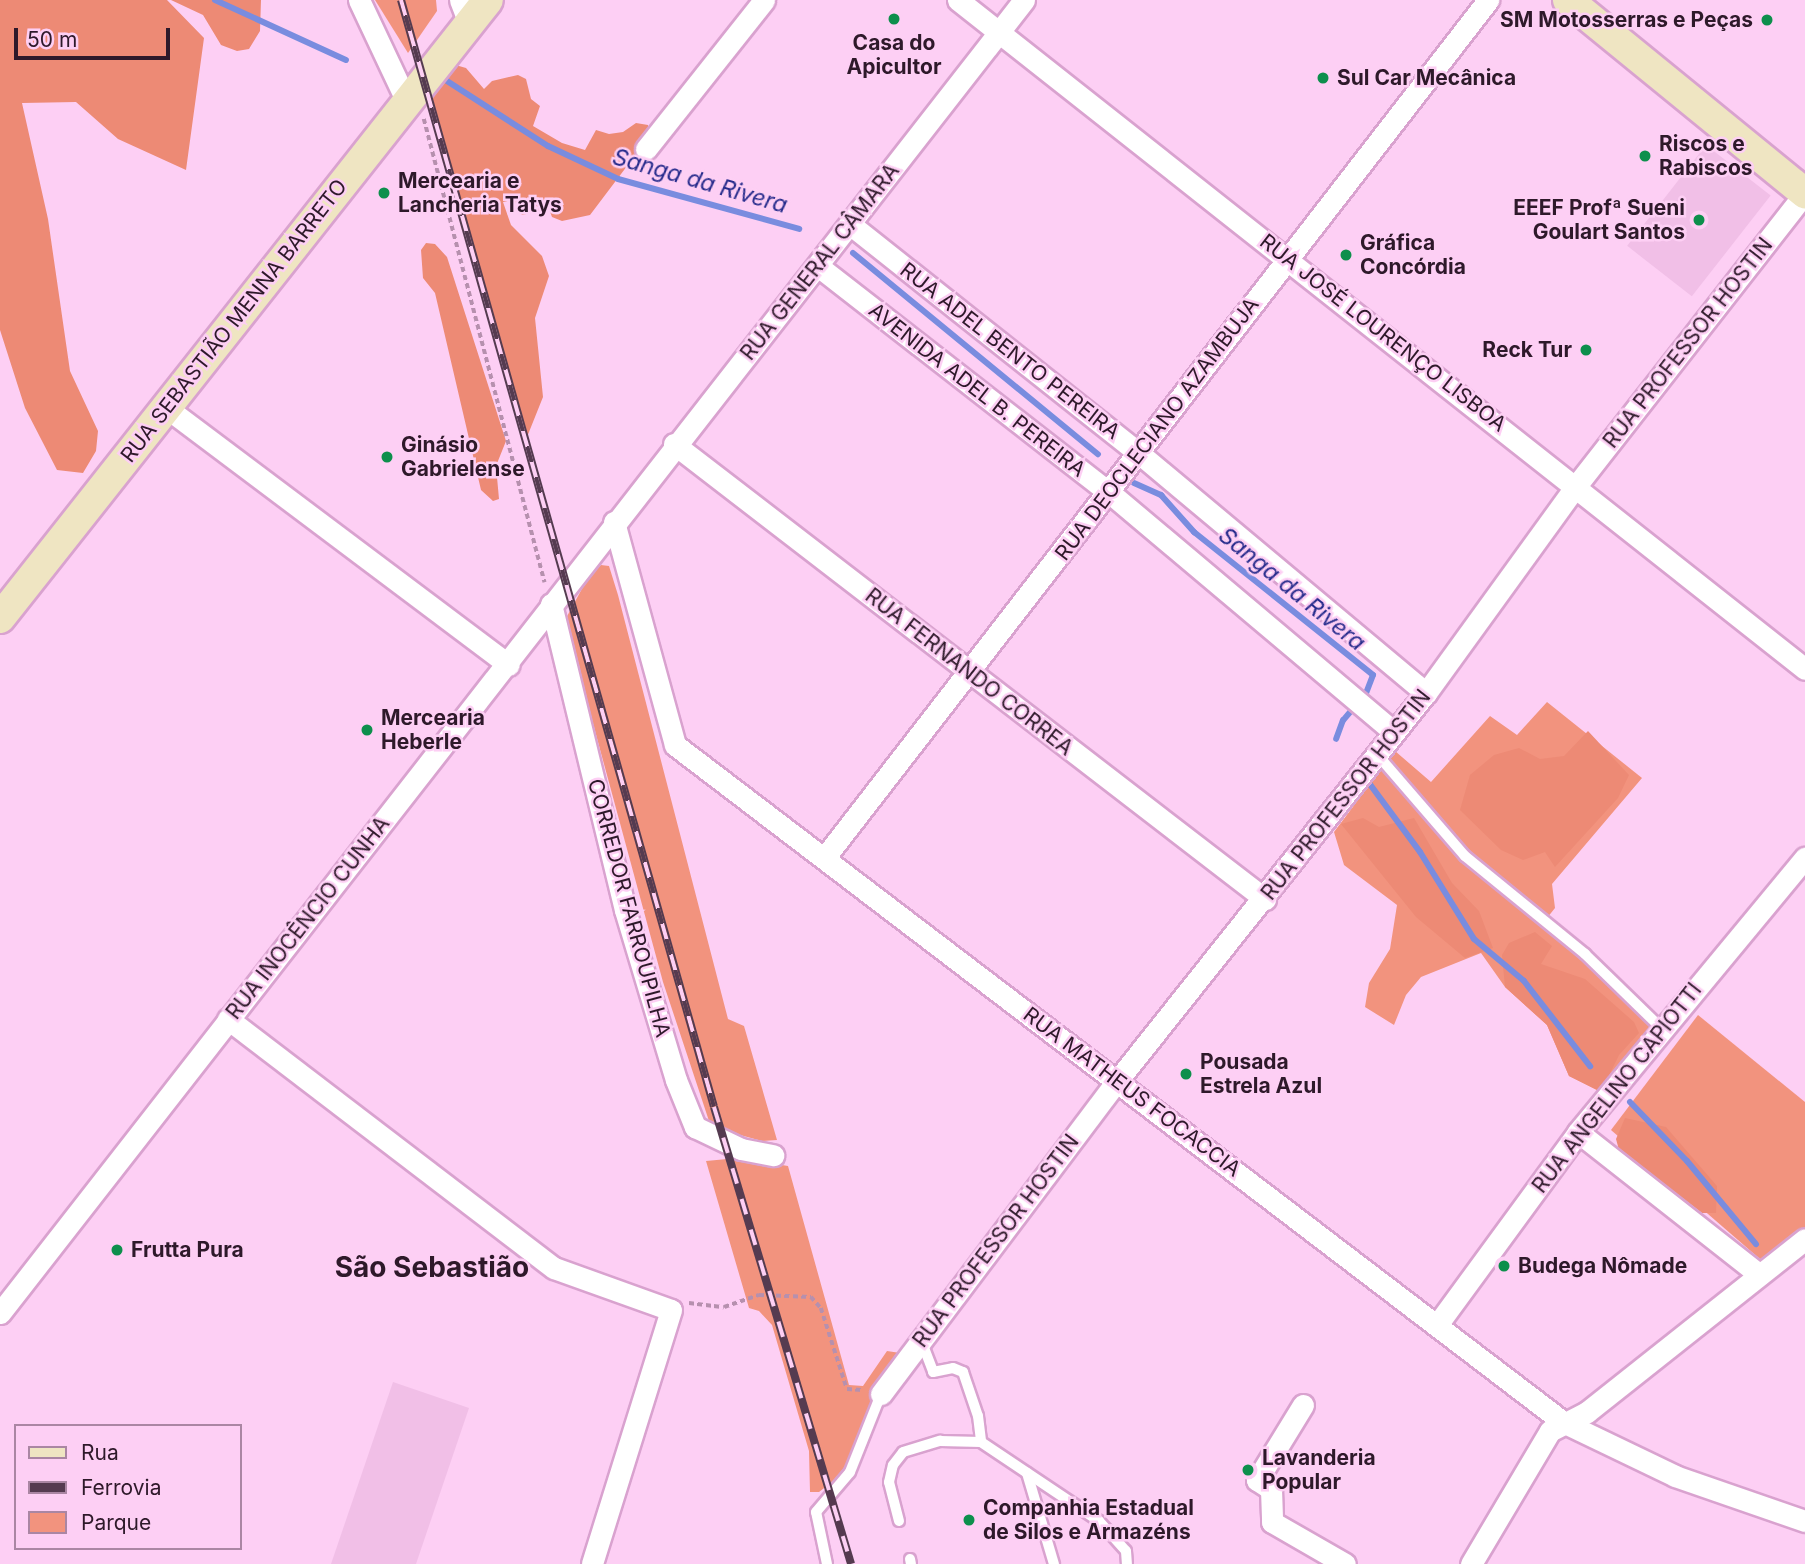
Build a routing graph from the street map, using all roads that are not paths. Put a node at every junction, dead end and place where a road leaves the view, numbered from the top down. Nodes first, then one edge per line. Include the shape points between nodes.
1 (359, 0) edge
2 (488, 0) edge
3 (764, 0) edge
4 (958, 0) edge
5 (1024, 0) edge
6 (1488, 0) edge
7 (1568, 0) edge
8 (464, 12) edge
9 (999, 31) junction
10 (411, 93) junction
11 (646, 149) dead end
12 (1805, 192) edge
13 (851, 225) junction
14 (1288, 257) junction
15 (818, 266) junction
16 (168, 408) junction
17 (674, 444) junction
18 (1140, 454) junction
19 (1576, 486) junction
20 (1110, 493) junction
21 (614, 523) junction
22 (5, 603) edge
23 (551, 604) junction
24 (509, 665) junction
25 (1805, 669) edge
26 (968, 671) junction
27 (1426, 693) junction
28 (1393, 731) junction
29 (1376, 753) junction
30 (825, 857) junction
31 (1805, 858) edge
32 (1265, 899) junction
33 (228, 1019) junction
34 (1661, 1028) junction
35 (1117, 1081) junction
36 (1578, 1132) junction
37 (773, 1155) dead end
38 (1805, 1239) edge
39 (1760, 1275) junction
40 (0, 1313) edge
41 (1437, 1325) junction
42 (922, 1340) junction
43 (881, 1394) joint
44 (1303, 1405) dead end
45 (1563, 1422) junction
46 (981, 1442) junction
47 (1027, 1473) junction
48 (900, 1521) dead end
49 (1805, 1521) edge
50 (592, 1564) edge
51 (827, 1564) edge
52 (1054, 1564) edge
53 (1127, 1564) edge
54 (1345, 1564) edge
55 (1471, 1564) edge

1 - 10 street
2 - 8 main road, RUA SEBASTIÃO MENNA BARRETO
3 - 11 street
4 - 9 street, RUA JOSÉ LOURENÇO LISBOA
5 - 9 street, RUA GENERAL CÂMARA
6 - 14 street, RUA DEOCLECIANO AZAMBUJA
7 - 12 main road
8 - 10 main road, RUA SEBASTIÃO MENNA BARRETO
9 - 13 street, RUA GENERAL CÂMARA
9 - 14 street, RUA JOSÉ LOURENÇO LISBOA
10 - 16 main road, RUA SEBASTIÃO MENNA BARRETO
12 - 19 street, RUA PROFESSOR HOSTIN
13 - 15 street, RUA GENERAL CÂMARA
13 - 18 street, RUA ADEL BENTO PEREIRA
14 - 18 street, RUA DEOCLECIANO AZAMBUJA
14 - 19 street, RUA JOSÉ LOURENÇO LISBOA
15 - 17 street, RUA GENERAL CÂMARA
15 - 20 street, AVENIDA ADEL B. PEREIRA
16 - 22 main road, RUA SEBASTIÃO MENNA BARRETO
16 - 24 street
17 - 21 street, RUA GENERAL CÂMARA
17 - 26 street, RUA FERNANDO CORREA
18 - 20 street, RUA DEOCLECIANO AZAMBUJA
18 - 27 street, RUA ADEL BENTO PEREIRA
19 - 25 street, RUA JOSÉ LOURENÇO LISBOA
19 - 27 street, RUA PROFESSOR HOSTIN
20 - 26 street, RUA DEOCLECIANO AZAMBUJA
20 - 28 street, AVENIDA ADEL B. PEREIRA
21 - 23 street, RUA INOCÊNCIO CUNHA
21 - 30 street, RUA MATHEUS FOCACCIA via 675,745
23 - 24 street, RUA INOCÊNCIO CUNHA
23 - 37 street, CORREDOR FARROUPILHA via 625,910 685,1104 695,1128 741,1149
24 - 33 street, RUA INOCÊNCIO CUNHA
26 - 30 street, RUA DEOCLECIANO AZAMBUJA
26 - 32 street, RUA FERNANDO CORREA
27 - 28 street, RUA PROFESSOR HOSTIN
28 - 29 street, RUA PROFESSOR HOSTIN
29 - 32 street, RUA PROFESSOR HOSTIN
29 - 34 lane via 1465,856 1593,961
30 - 35 street, RUA MATHEUS FOCACCIA
31 - 34 street, RUA ANGELINO CAPIOTTI
32 - 35 street, RUA PROFESSOR HOSTIN
33 - 40 street, RUA INOCÊNCIO CUNHA
33 - 50 street via 554,1268 671,1310
34 - 36 street, RUA ANGELINO CAPIOTTI
35 - 41 street, RUA MATHEUS FOCACCIA
35 - 42 street, RUA PROFESSOR HOSTIN
36 - 39 street
36 - 41 street, RUA ANGELINO CAPIOTTI
38 - 39 street
39 - 45 street via 1587,1412
41 - 45 street, RUA MATHEUS FOCACCIA
42 - 43 street, RUA PROFESSOR HOSTIN
42 - 46 lane via 933,1372 959,1369 966,1378
43 - 51 lane via 850,1472 816,1512
44 - 54 street via 1257,1480 1271,1489 1272,1522
45 - 49 street, RUA MATHEUS FOCACCIA via 1675,1476
45 - 55 street via 1550,1431
46 - 47 lane
46 - 48 lane via 940,1441 903,1452 893,1465 890,1482
47 - 52 lane
47 - 53 lane via 1099,1521 1126,1551

